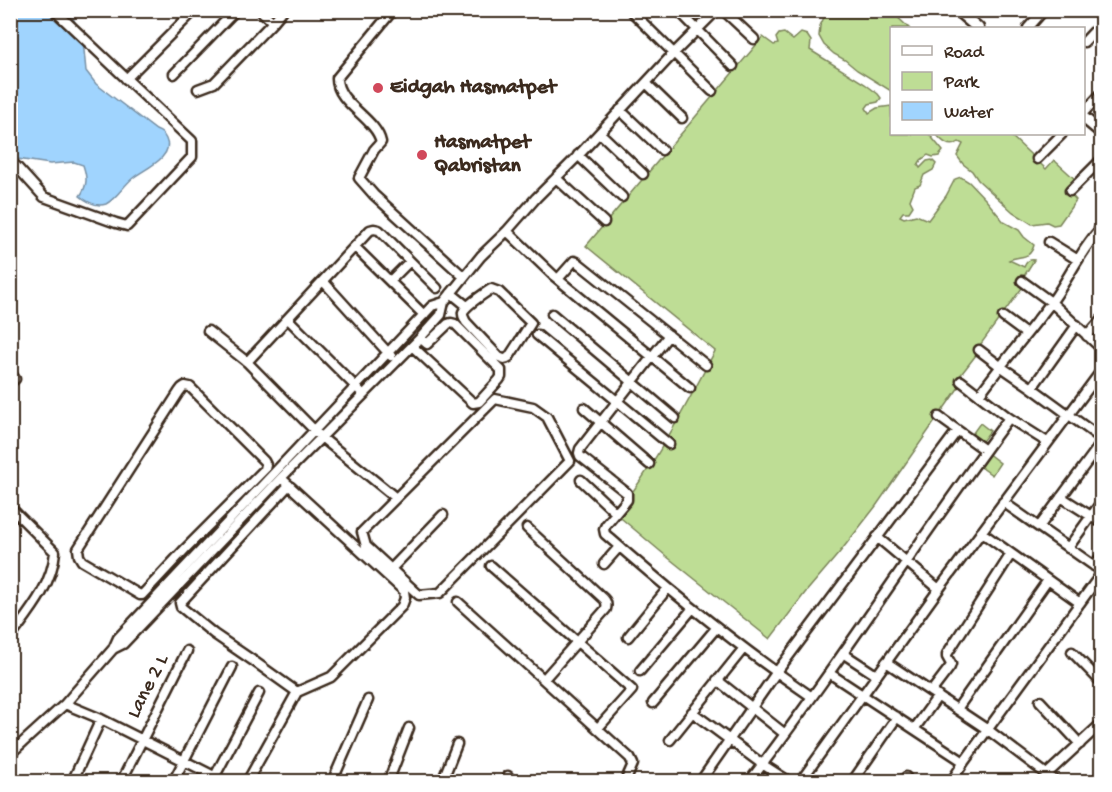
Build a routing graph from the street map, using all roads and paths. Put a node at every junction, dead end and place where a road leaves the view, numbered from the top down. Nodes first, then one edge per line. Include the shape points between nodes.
1 (54, 10) edge
2 (195, 10) edge
3 (236, 10) edge
4 (260, 10) edge
5 (282, 10) edge
6 (393, 10) edge
7 (630, 10) edge
8 (678, 10) edge
9 (717, 10) edge
10 (723, 10) edge
11 (957, 10) edge
12 (1044, 10) edge
13 (273, 22) junction
14 (1101, 23) edge
15 (977, 27) edge
16 (1029, 27) edge
17 (698, 30) junction
18 (754, 39) dead end
19 (1085, 40) edge
20 (674, 53) junction
21 (733, 66) dead end
22 (174, 74) dead end
23 (126, 79) junction
24 (646, 83) junction
25 (198, 89) dead end
26 (712, 92) dead end
27 (1101, 93) edge
28 (620, 110) junction
29 (1085, 110) edge
30 (682, 118) dead end
31 (1085, 120) edge
32 (600, 133) junction
33 (1101, 133) edge
34 (1061, 135) edge
35 (662, 150) dead end
36 (578, 155) junction
37 (1037, 159) dead end
38 (1101, 159) edge
39 (10, 166) edge
40 (643, 174) dead end
41 (556, 178) junction
42 (1070, 191) dead end
43 (622, 197) dead end
44 (604, 222) dead end
45 (1101, 226) edge
46 (507, 231) junction
47 (1049, 242) dead end
48 (355, 247) junction
49 (1078, 260) junction
50 (410, 262) junction
51 (464, 277) junction
52 (558, 279) junction
53 (323, 281) junction
54 (390, 281) junction
55 (1022, 281) dead end
56 (437, 288) dead end
57 (451, 293) junction
58 (444, 302) junction
59 (1051, 302) junction
60 (467, 306) junction
61 (552, 314) dead end
62 (424, 315) junction
63 (1003, 317) dead end
64 (288, 319) junction
65 (1101, 319) edge
66 (1077, 325) junction
67 (208, 331) dead end
68 (1026, 334) junction
69 (537, 335) dead end
70 (669, 335) junction
71 (1087, 336) junction
72 (420, 338) junction
73 (412, 346) junction
74 (1101, 348) edge
75 (979, 350) dead end
76 (388, 353) junction
77 (653, 357) junction
78 (247, 362) junction
79 (397, 362) junction
80 (706, 365) dead end
81 (1000, 366) junction
82 (1101, 370) edge
83 (10, 372) edge
84 (961, 381) dead end
85 (10, 383) edge
86 (632, 383) junction
87 (356, 387) junction
88 (690, 388) dead end
89 (1032, 388) junction
90 (363, 394) junction
91 (979, 395) junction
92 (617, 402) junction
93 (584, 408) dead end
94 (1068, 414) junction
95 (939, 417) dead end
96 (675, 418) dead end
97 (1010, 418) junction
98 (601, 423) junction
99 (957, 430) junction
100 (318, 434) junction
101 (1101, 440) edge
102 (1047, 442) junction
103 (669, 444) dead end
104 (985, 450) junction
105 (649, 464) dead end
106 (281, 478) junction
107 (581, 480) dead end
108 (289, 485) junction
109 (1061, 497) junction
110 (396, 498) junction
111 (1101, 501) edge
112 (1003, 502) junction
113 (10, 507) edge
114 (616, 513) junction
115 (443, 515) dead end
116 (1091, 516) junction
117 (1101, 523) edge
118 (1039, 527) junction
119 (527, 528) dead end
120 (981, 532) junction
121 (877, 537) junction
122 (619, 547) junction
123 (186, 548) junction
124 (1068, 548) junction
125 (1011, 554) junction
126 (1101, 555) edge
127 (177, 559) junction
128 (906, 562) junction
129 (192, 563) junction
130 (604, 564) dead end
131 (491, 566) dead end
132 (1094, 566) junction
133 (392, 569) junction
134 (186, 579) junction
135 (1048, 580) junction
136 (668, 588) junction
137 (939, 589) junction
138 (188, 594) junction
139 (165, 600) junction
140 (458, 602) dead end
141 (180, 603) junction
142 (1080, 603) junction
143 (693, 608) junction
144 (141, 618) junction
145 (717, 627) junction
146 (628, 637) dead end
147 (10, 638) edge
148 (577, 642) junction
149 (744, 648) junction
150 (188, 651) dead end
151 (1072, 652) dead end
152 (844, 654) junction
153 (886, 662) junction
154 (232, 667) dead end
155 (640, 671) dead end
156 (776, 673) junction
157 (829, 673) junction
158 (876, 675) junction
159 (544, 680) junction
160 (717, 680) junction
161 (1101, 683) edge
162 (297, 692) junction
163 (259, 693) dead end
164 (862, 694) junction
165 (934, 694) junction
166 (812, 697) junction
167 (368, 700) dead end
168 (1040, 701) dead end
169 (653, 703) dead end
170 (65, 704) junction
171 (752, 707) junction
172 (957, 709) junction
173 (692, 712) junction
174 (897, 717) junction
175 (101, 719) junction
176 (1101, 723) edge
177 (409, 728) dead end
178 (598, 728) junction
179 (915, 728) junction
180 (988, 730) junction
181 (785, 734) junction
182 (142, 740) junction
183 (670, 740) dead end
184 (730, 740) junction
185 (457, 744) dead end
186 (1080, 744) junction
187 (10, 754) edge
188 (183, 760) junction
189 (964, 762) junction
190 (762, 764) junction
191 (1047, 774) junction
192 (215, 776) junction
193 (72, 782) edge
194 (121, 782) edge
195 (173, 782) edge
196 (226, 782) edge
197 (247, 782) edge
198 (332, 782) edge
199 (387, 782) edge
200 (442, 782) edge
201 (626, 782) edge
202 (700, 782) edge
203 (749, 782) edge
204 (790, 782) edge
205 (800, 782) edge
206 (852, 782) edge
207 (951, 782) edge
208 (1041, 782) edge
209 (1057, 782) edge

1 - 23 street
2 - 23 street
3 - 22 street
4 - 13 street
5 - 13 street
6 - 51 street via 337,78 337,86 381,142 359,178
7 - 20 street
8 - 17 street
9 - 17 street
10 - 18 street
11 - 15 street
12 - 16 street
13 - 25 street via 214,83
14 - 19 street
17 - 20 street
17 - 21 street
20 - 24 street
20 - 26 street
23 - 39 street via 192,141 192,158 127,226 44,197 16,166
24 - 28 street
24 - 30 street
27 - 29 street
28 - 32 street
28 - 35 street
31 - 33 street
32 - 36 street
32 - 40 street
34 - 37 street
36 - 41 street
36 - 43 street
38 - 42 street
41 - 44 street
41 - 46 street
45 - 49 street
46 - 51 street
46 - 52 street
47 - 49 street
48 - 50 street via 370,230 379,230
48 - 53 street
48 - 54 street
49 - 59 street
50 - 54 street
50 - 56 street
51 - 57 street
52 - 70 street via 577,262
52 - 77 street
53 - 64 street
53 - 76 street
54 - 62 street
55 - 59 street
57 - 58 street
57 - 60 street
58 - 62 street via 432,306
58 - 72 street via 441,315
59 - 66 street
59 - 68 street
60 - 60 street via 463,312 466,322 502,359 509,357 531,322 495,290 487,291
61 - 86 street
62 - 76 street
63 - 68 street
64 - 78 street
64 - 87 street
65 - 71 street
66 - 71 street
66 - 89 street
67 - 78 street
68 - 81 street
69 - 92 street
70 - 77 street
70 - 80 street
71 - 74 street
72 - 73 street
72 - 73 street via 427,344 448,324 455,324 501,370 501,377 479,402 473,403
73 - 79 street
75 - 81 street
76 - 79 street
76 - 87 street
77 - 86 street
77 - 88 street
78 - 100 street
79 - 90 street
81 - 89 street
81 - 91 street
82 - 94 street
83 - 85 street via 15,379
84 - 91 street
86 - 92 street
86 - 96 street
87 - 90 street
87 - 100 street
89 - 94 street
90 - 100 street
91 - 97 street
92 - 98 street
92 - 103 street
93 - 98 street
94 - 101 street
94 - 102 street
95 - 99 street
97 - 102 street
97 - 104 street
98 - 105 street
98 - 114 street via 579,453 627,493 627,500
99 - 104 street
99 - 121 street
100 - 106 street
100 - 110 street
100 - 129 street
101 - 109 street
102 - 112 street
104 - 128 street
106 - 108 street
106 - 129 street
107 - 114 street
108 - 138 street
108 - 162 street via 405,591 402,606 331,677
109 - 116 street
109 - 118 street
110 - 133 street via 362,532 366,546
110 - 133 street via 495,399 533,407 547,417 570,460 440,593 418,595
111 - 116 street
112 - 118 street
112 - 120 street
113 - 147 street via 55,552 51,574 39,597
114 - 122 street via 604,530
115 - 133 street
116 - 117 street
116 - 124 street
118 - 124 street
119 - 148 street via 606,602 606,609
120 - 125 street
120 - 137 street
121 - 128 street
121 - 156 street
122 - 130 street
122 - 136 street
123 - 127 street
123 - 127 street via 266,465 185,386 78,549 82,561 140,595
123 - 129 street
124 - 132 street
125 - 135 street
125 - 165 street via 947,654 951,664
126 - 132 street
127 - 129 street
128 - 137 street
128 - 152 street
129 - 134 street
129 - 144 street
131 - 148 street
132 - 142 street via 1101,574
134 - 138 street via 182,589
134 - 139 street
135 - 142 street
135 - 172 street
136 - 143 street
136 - 146 street
137 - 153 street
138 - 141 street
139 - 141 street via 175,598
139 - 144 street
140 - 159 street
141 - 162 street via 214,634
142 - 180 street
143 - 145 street
143 - 155 street
144 - 170 street via 118,638
145 - 149 street
145 - 169 street
148 - 159 street
148 - 178 street via 632,690
149 - 156 street
149 - 160 street
150 - 182 street, Lane 2 L
151 - 161 street
152 - 157 street
152 - 158 street
153 - 158 street
153 - 165 street
154 - 188 street
156 - 166 street
156 - 171 street
157 - 164 street
157 - 166 street
158 - 164 street
159 - 178 street
160 - 171 street
160 - 173 street
162 - 197 street
163 - 192 street
164 - 174 street
164 - 205 street
165 - 172 street
165 - 179 street
166 - 181 street
167 - 198 street
168 - 186 street
170 - 175 street
170 - 187 street
171 - 181 street
171 - 184 street
172 - 180 street
173 - 183 street
173 - 184 street
174 - 179 street
174 - 206 street
175 - 182 street
175 - 193 street
176 - 186 street
177 - 199 street
178 - 201 street via 632,760
179 - 189 street
180 - 189 street
180 - 191 street
181 - 190 street
182 - 188 street
182 - 194 street, Lane 2 L
184 - 190 street
184 - 202 street
185 - 200 street
186 - 191 street
188 - 192 street
188 - 195 street
189 - 207 street
190 - 203 street
190 - 204 street
191 - 208 street
191 - 209 street
192 - 196 street

